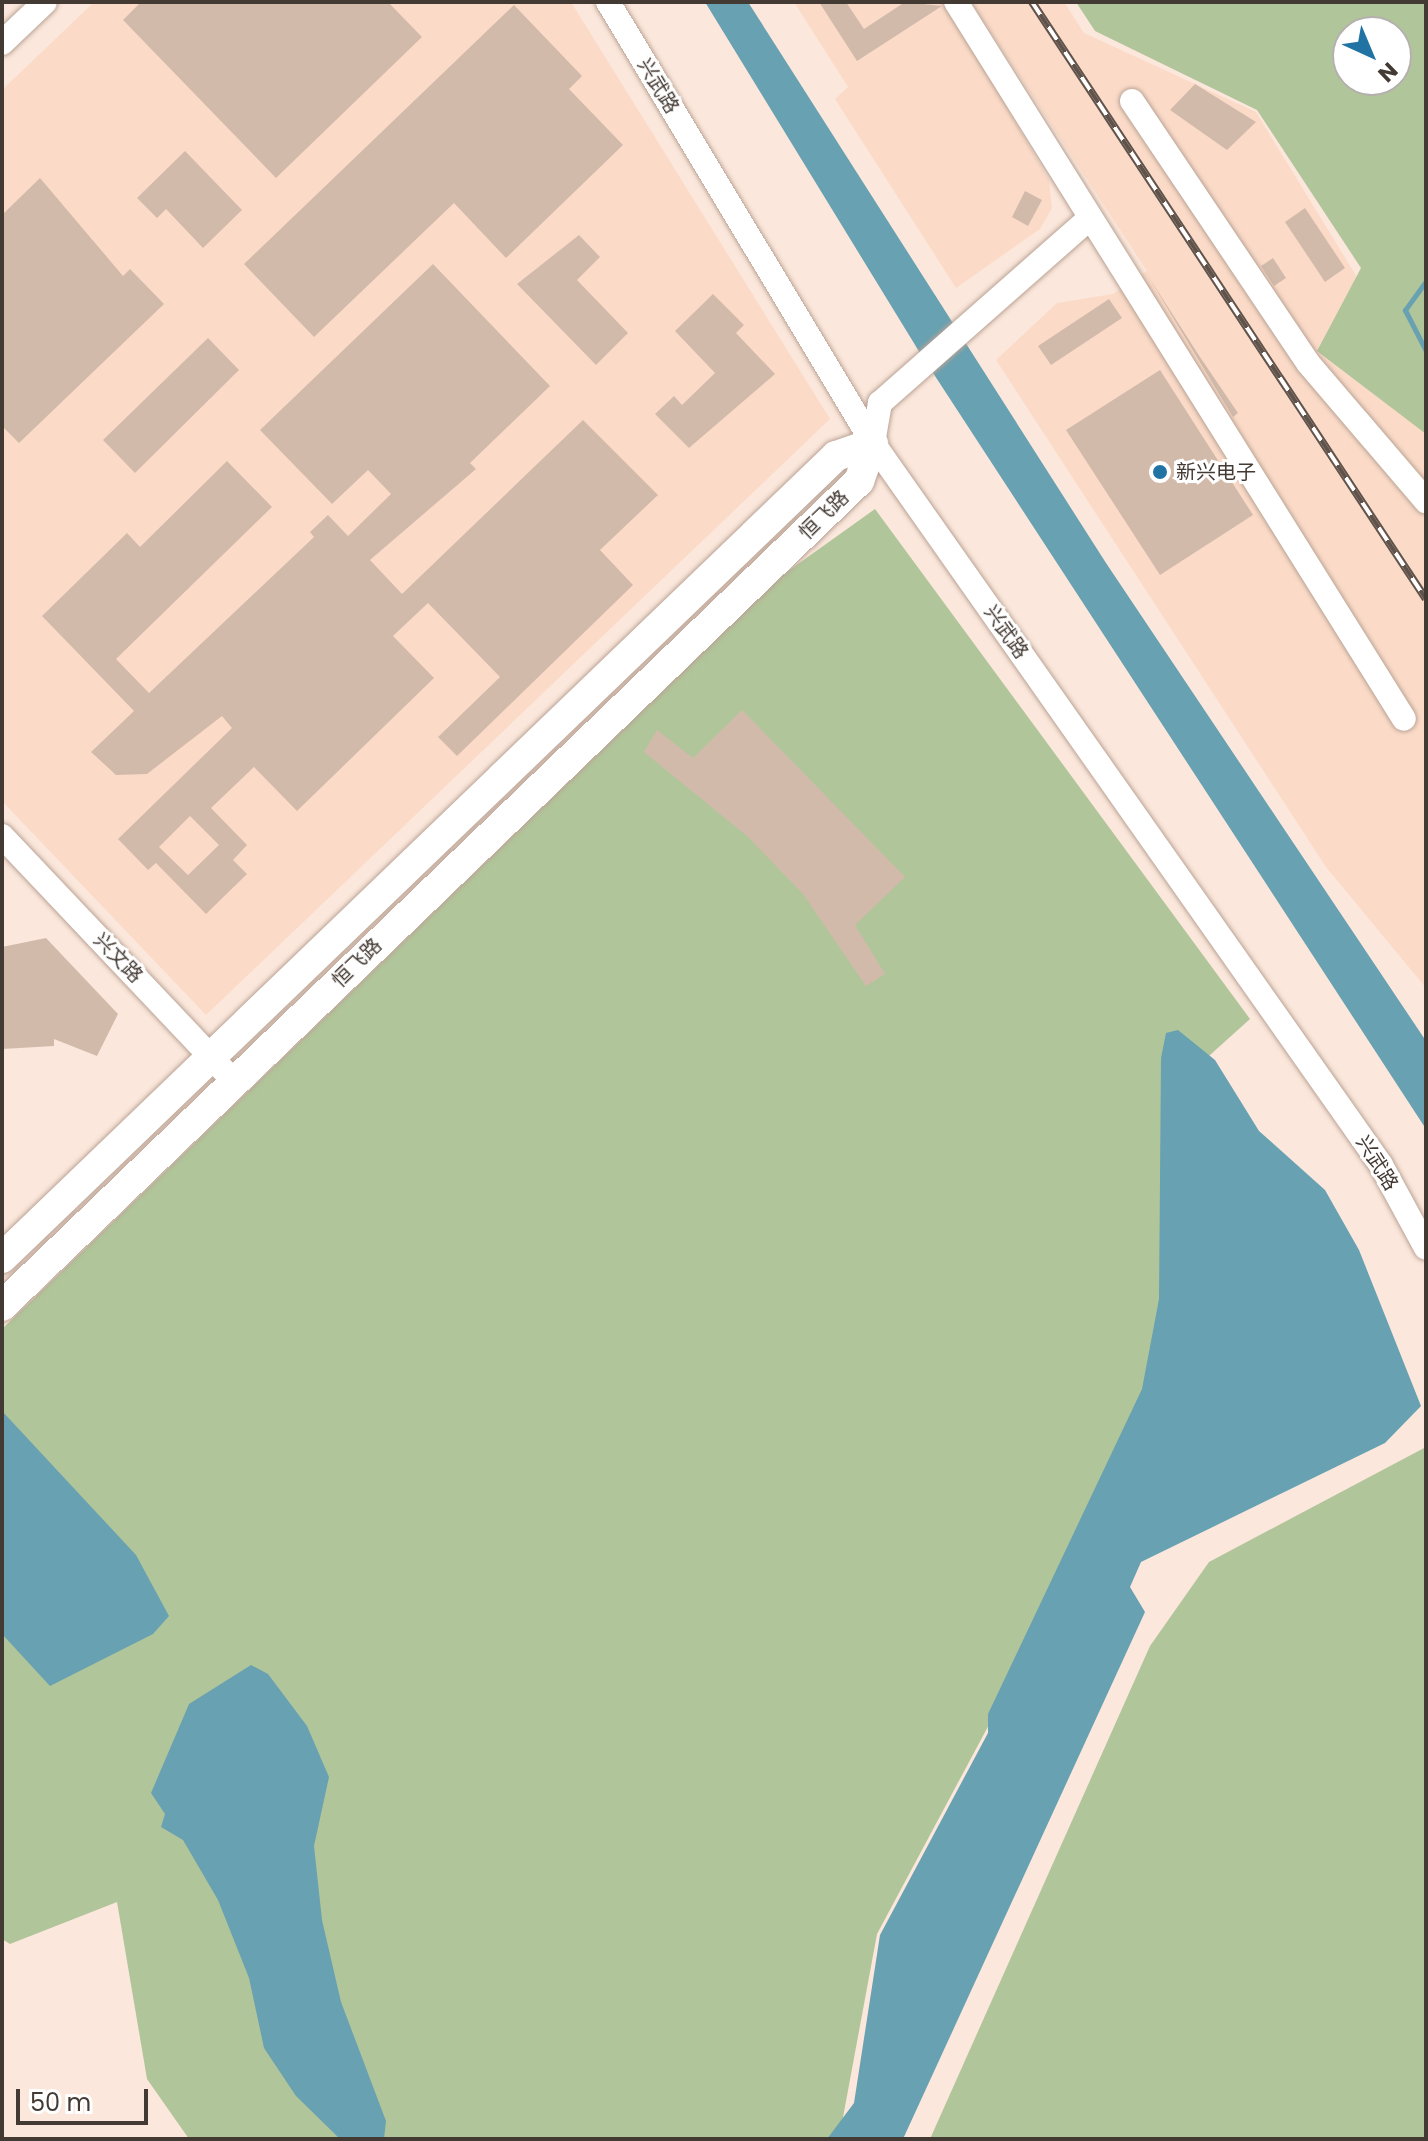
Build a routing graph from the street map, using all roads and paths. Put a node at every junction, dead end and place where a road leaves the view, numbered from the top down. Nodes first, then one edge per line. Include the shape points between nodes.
1 (45, 2) edge
2 (608, 2) edge
3 (956, 2) edge
4 (2, 43) edge
5 (1132, 101) dead end
6 (1089, 219) junction
7 (873, 443) junction
8 (1426, 501) edge
9 (1404, 719) dead end
10 (2, 836) edge
11 (211, 1056) junction
12 (234, 1081) junction
13 (1426, 1248) edge
14 (2, 1258) edge
15 (2, 1306) edge

1 - 4 street
2 - 7 street, 兴武路
3 - 6 street
5 - 8 street via 1308,363
6 - 7 street via 980,309 880,403
6 - 9 street
7 - 11 main road, 恒飞路 via 836,456
7 - 12 main road, 恒飞路 via 859,481
7 - 13 street, 兴武路 via 1381,1165
10 - 11 street, 兴文路
11 - 12 street, 兴文路
11 - 14 main road, 恒飞路
12 - 15 main road, 恒飞路

